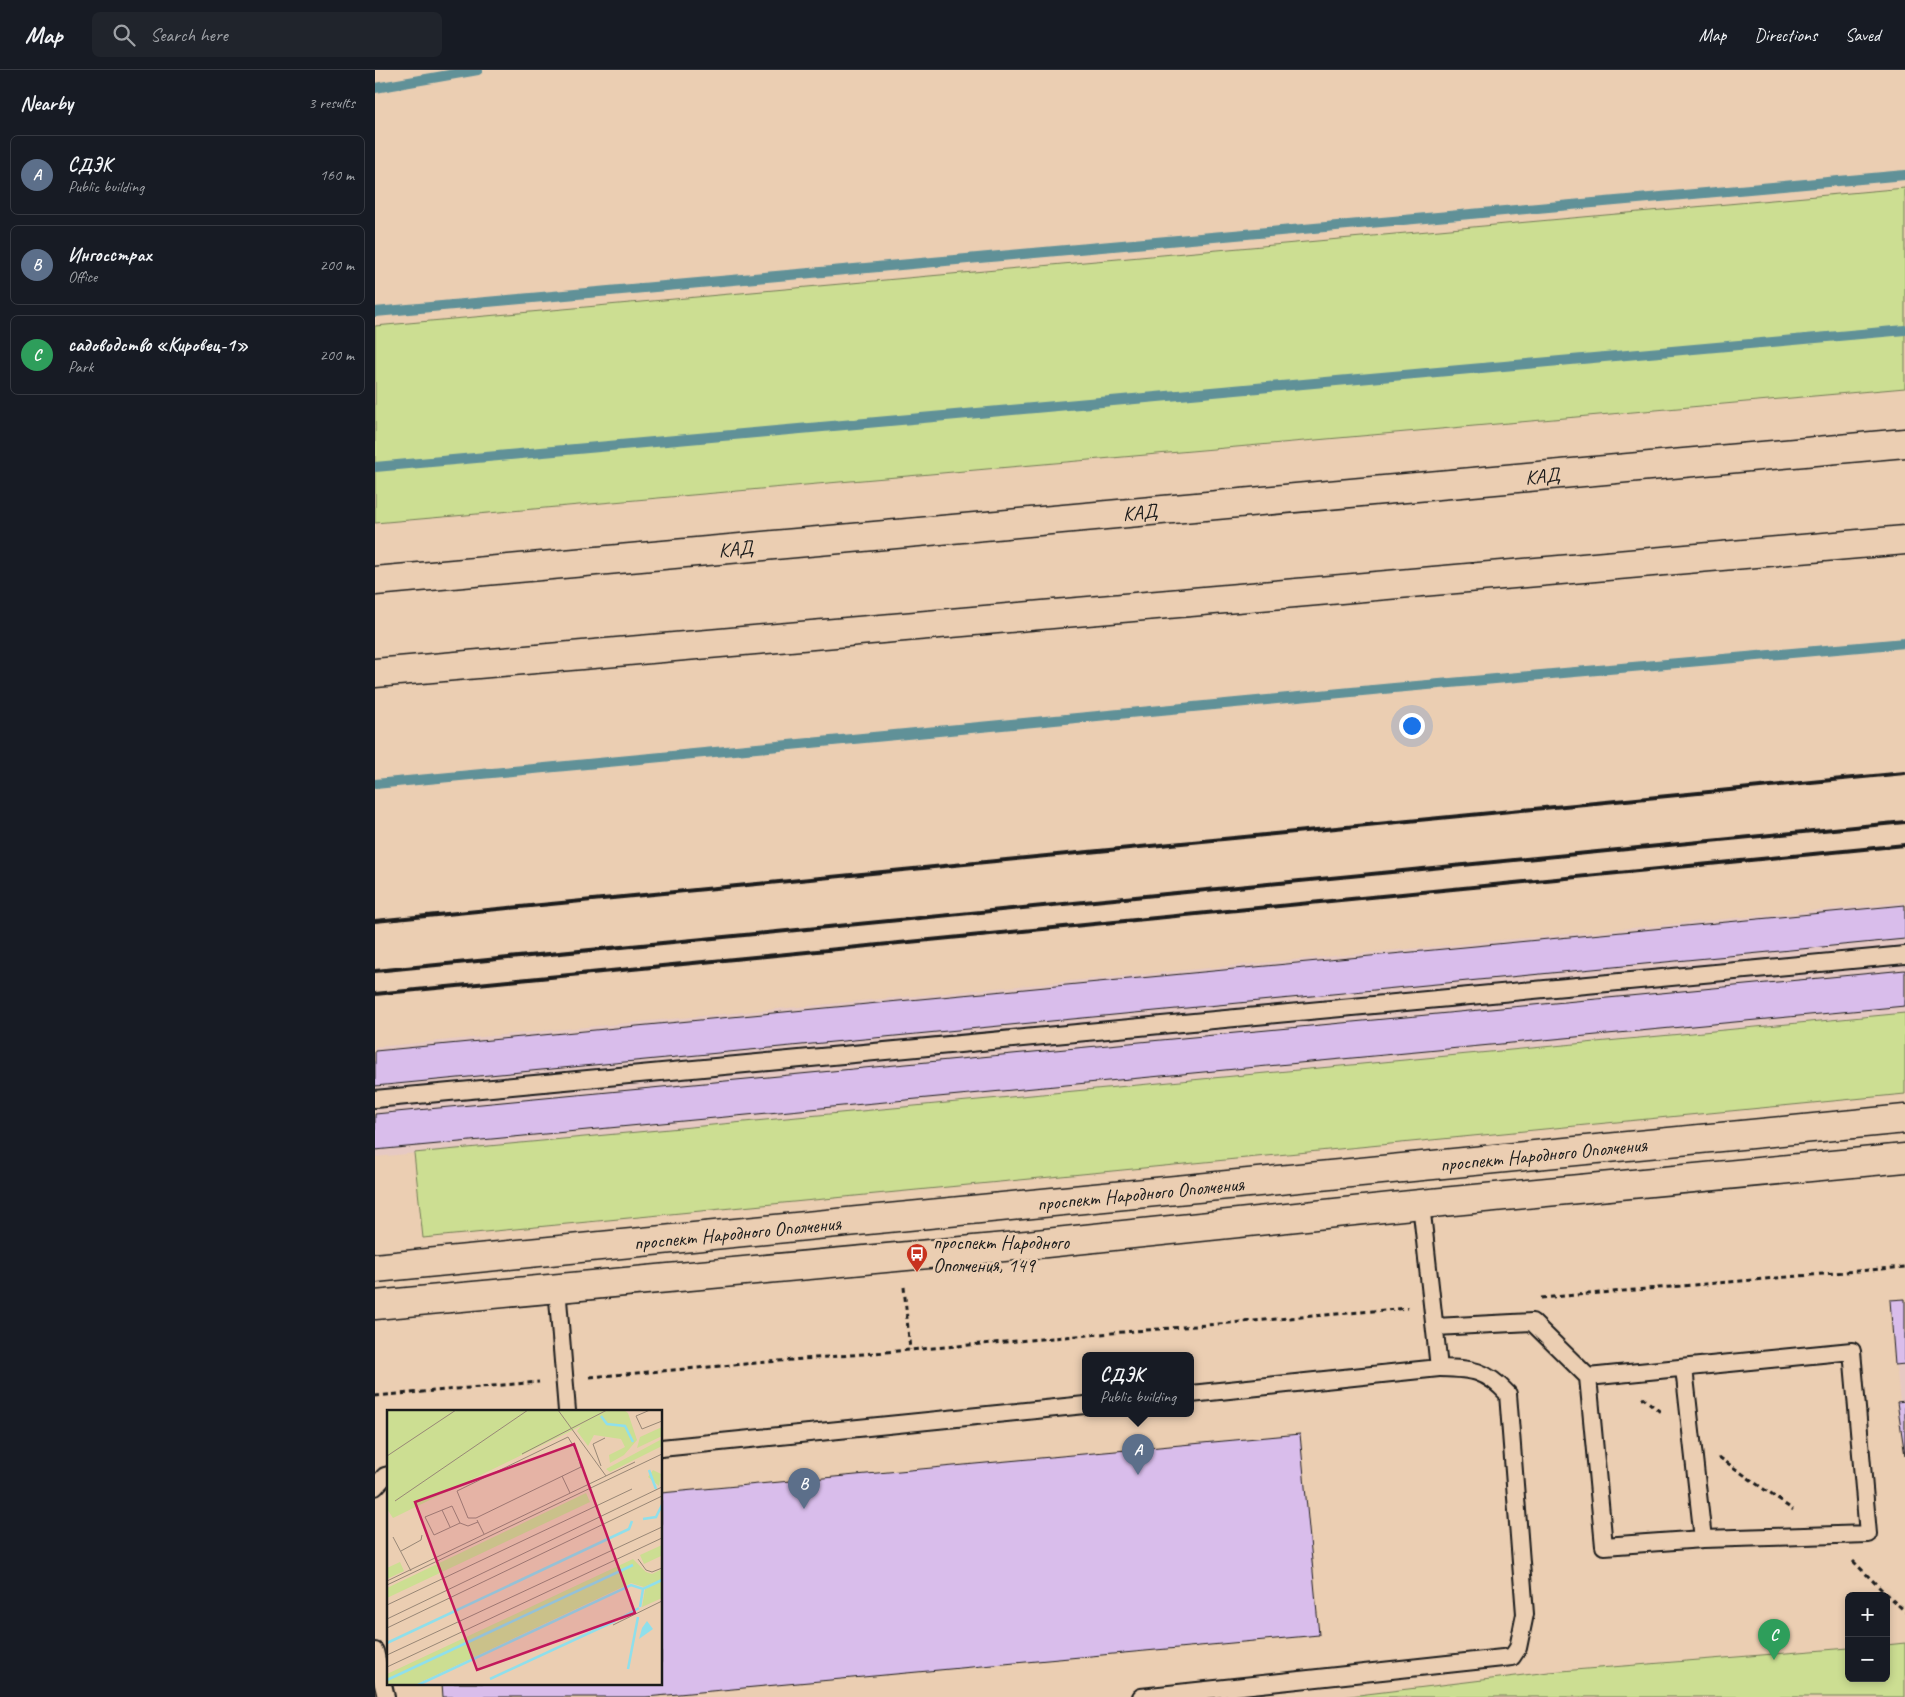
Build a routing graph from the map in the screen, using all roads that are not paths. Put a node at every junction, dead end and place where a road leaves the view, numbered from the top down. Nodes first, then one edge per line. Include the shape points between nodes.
1 (1905, 443) edge
2 (1905, 540) edge
3 (375, 581) edge
4 (375, 673) edge
5 (1905, 955) edge
6 (375, 1099) edge
7 (1905, 1119) edge
8 (1905, 1158) edge
9 (1421, 1204) junction
10 (375, 1268) edge
11 (557, 1287) junction
12 (375, 1305) edge
13 (1435, 1327) junction
14 (1439, 1368) junction
15 (1684, 1368) junction
16 (1588, 1377) junction
17 (1194, 1394) edge
18 (1082, 1405) edge
19 (567, 1410) edge
20 (663, 1448) edge
21 (387, 1476) edge
22 (375, 1487) edge
23 (1703, 1539) junction
24 (375, 1651) edge
25 (386, 1697) edge
26 (1141, 1697) edge

1 - 3 main road, КАД
2 - 4 main road
5 - 6 lane
7 - 10 main road, проспект Народного Ополчения
8 - 9 main road, проспект Народного Ополчения
9 - 11 main road, проспект Народного Ополчения via 1027,1245
9 - 13 lane
11 - 12 main road, проспект Народного Ополчения
11 - 19 lane
13 - 14 lane
13 - 16 lane via 1531,1322
14 - 17 lane
14 - 26 lane via 1471,1369 1495,1380 1508,1394 1525,1614 1518,1648 1512,1657
15 - 16 lane
15 - 23 lane
15 - 23 lane via 1851,1351 1868,1534
16 - 23 lane via 1604,1546
18 - 20 lane
21 - 22 lane
24 - 25 lane

